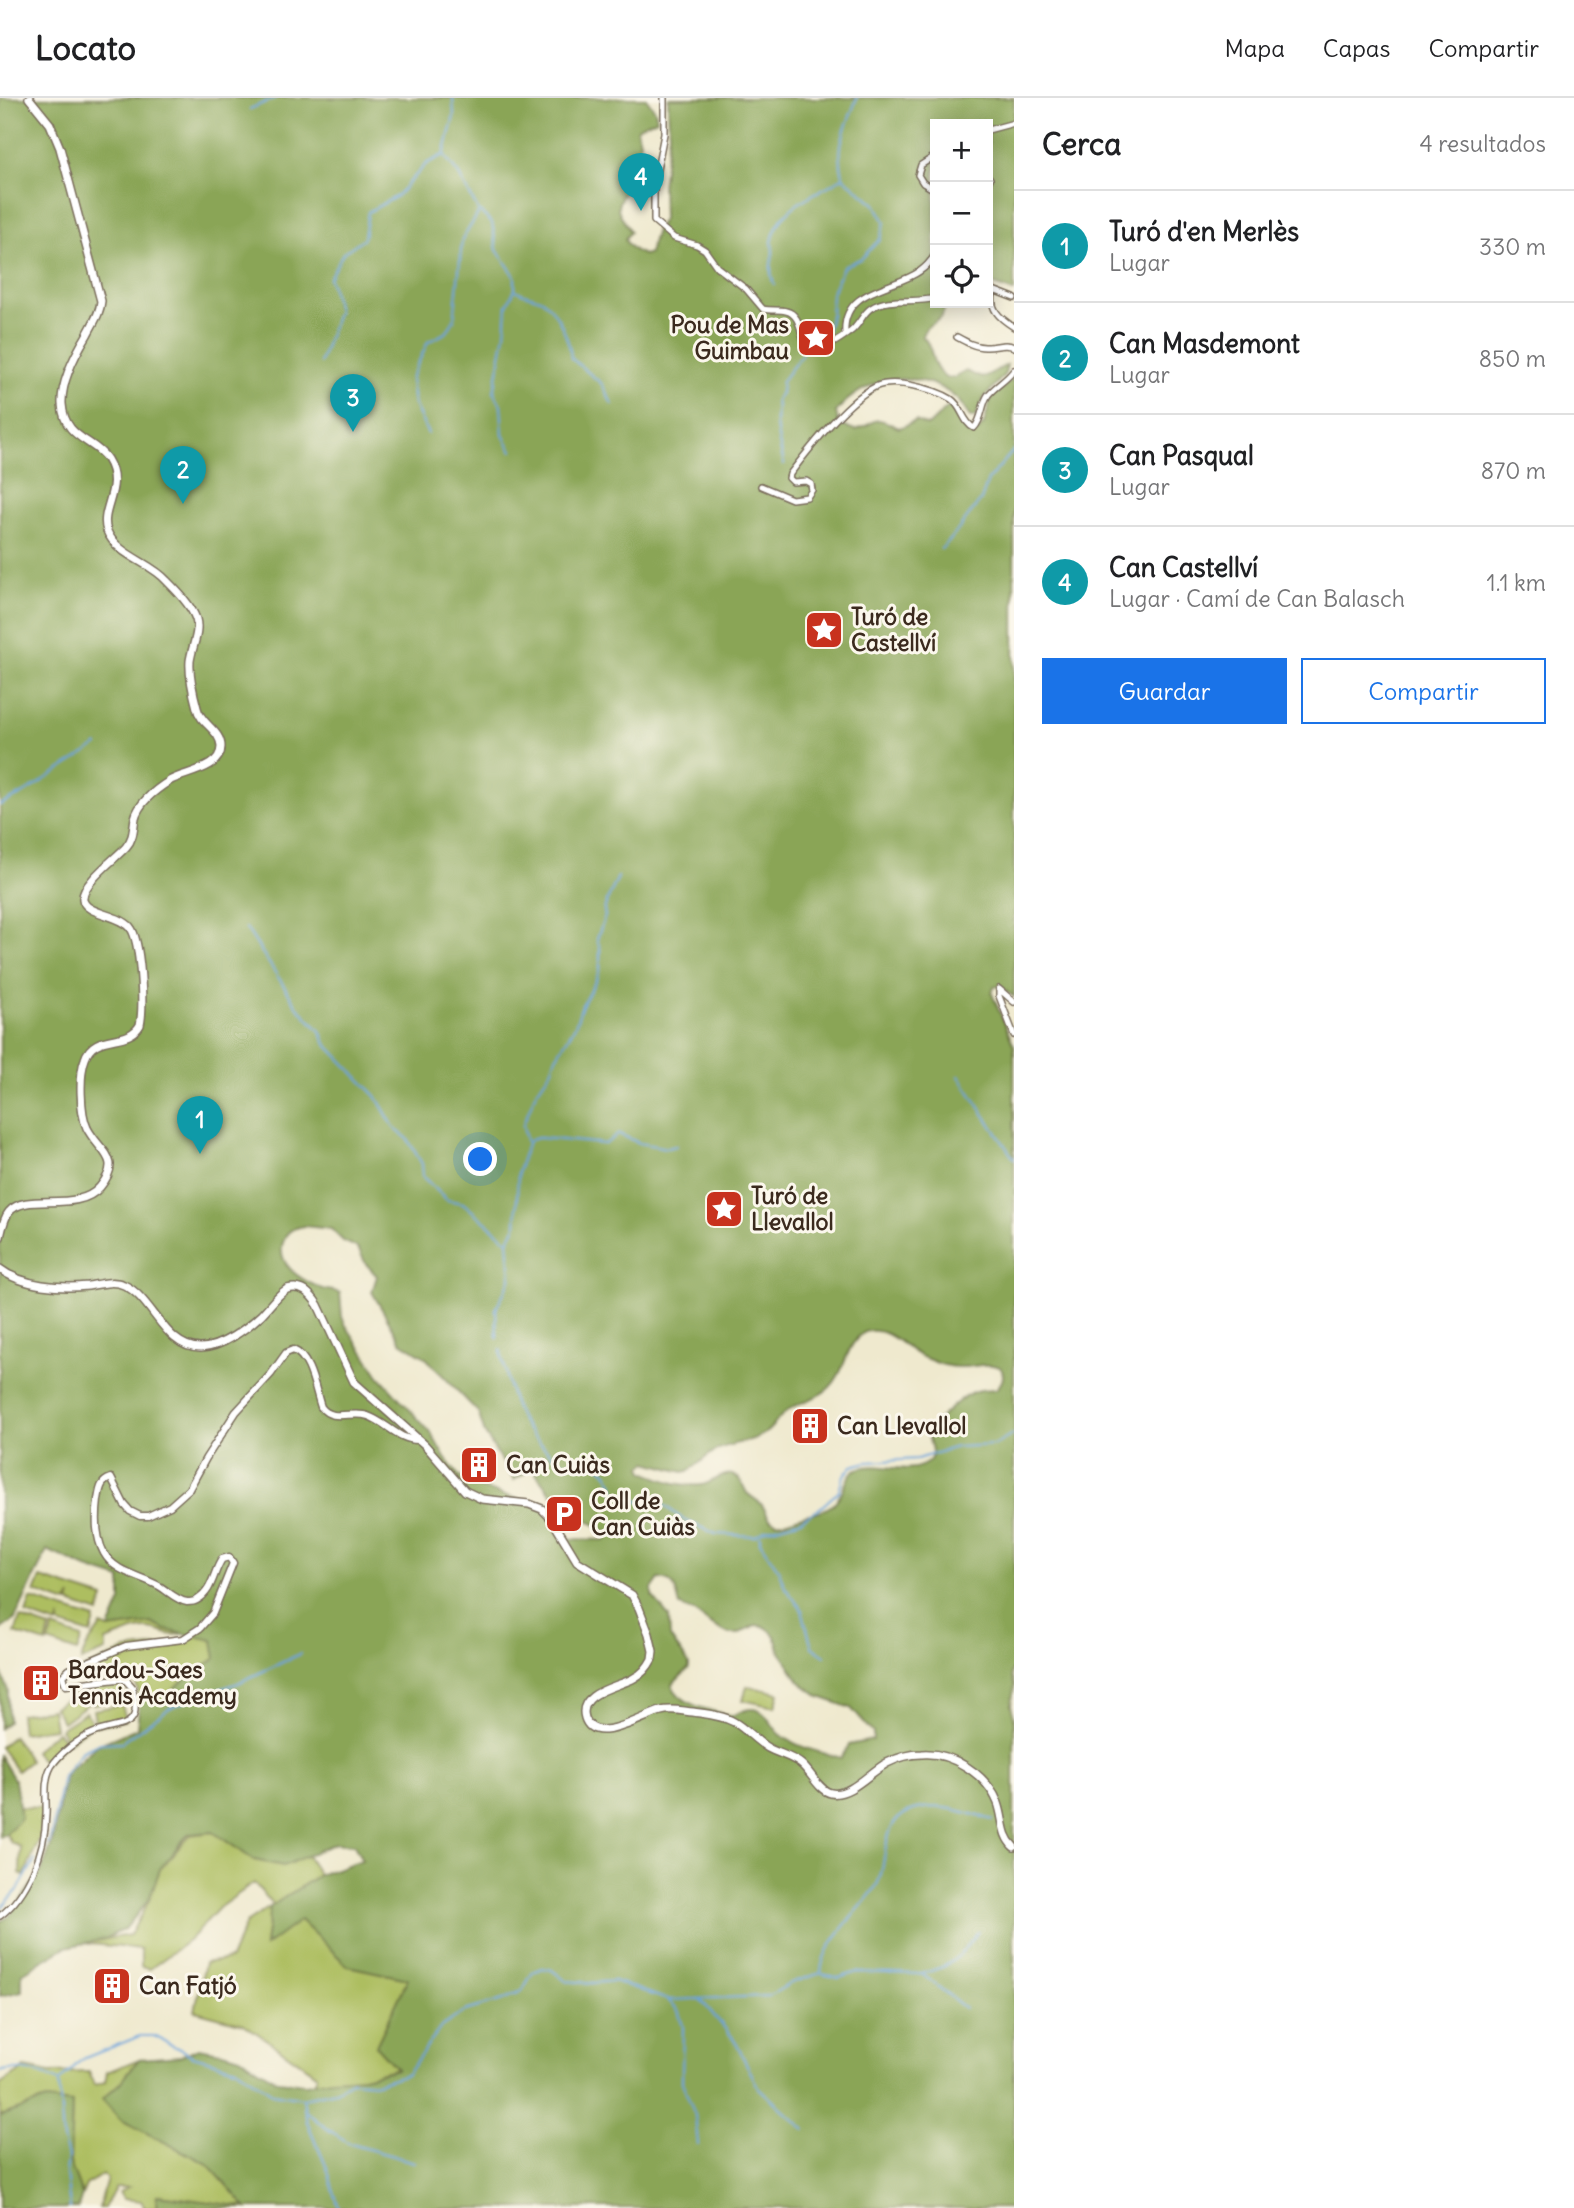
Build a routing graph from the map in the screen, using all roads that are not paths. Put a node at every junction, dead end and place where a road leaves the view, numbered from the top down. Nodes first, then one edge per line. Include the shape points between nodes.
1 (29, 98) edge
2 (664, 98) edge
3 (1014, 123) edge
4 (993, 128) edge
5 (930, 159) edge
6 (930, 187) edge
7 (930, 261) edge
8 (993, 290) edge
9 (1014, 298) edge
10 (930, 299) edge
11 (993, 308) edge
12 (1014, 327) edge
13 (845, 333) junction
14 (957, 337) dead end
15 (1014, 348) edge
16 (1014, 370) edge
17 (761, 486) dead end
18 (1014, 1002) edge
19 (1014, 1035) edge
20 (0, 1237) edge
21 (0, 1269) edge
22 (419, 1440) junction
23 (132, 1687) joint
24 (1014, 1847) edge
25 (0, 1916) edge

1 - 20 main road via 50,124 60,148 101,301 66,382 64,415 80,438 104,455 113,472 105,523 111,537 163,576 194,616 197,629 190,671 197,711 217,735 221,749 211,764 173,780 142,804 131,841 82,897 90,910 125,921 138,944 140,1025 130,1036 96,1044 83,1063 82,1113 110,1158 109,1173 85,1198 14,1208 7,1214
2 - 13 street via 653,221 674,238 705,250 720,271 742,285 763,309 793,314 809,347 829,346
3 - 4 street
5 - 6 street via 918,174
7 - 13 street via 921,271 859,300
8 - 9 street
10 - 13 street via 876,305
11 - 12 street
14 - 15 street via 988,348 1006,344
16 - 17 street via 989,394 972,428 950,399 917,387 876,387 823,433 790,474 792,481 811,484 808,496 795,500
18 - 19 street via 999,989
21 - 22 main road via 49,1285 113,1282 125,1286 174,1338 197,1348 221,1342 248,1326 287,1289 303,1289 318,1304 354,1382
22 - 23 street via 365,1414 326,1413 303,1359 293,1350 236,1412 189,1489 170,1506 140,1517 124,1504 111,1478 101,1484 98,1536 118,1568 191,1602 208,1590 222,1559 229,1557 233,1563 213,1613 200,1628 183,1639 126,1646 63,1676 66,1685 125,1679
22 - 24 main road via 472,1495 542,1509 577,1561 636,1601 652,1659 634,1678 591,1699 584,1713 592,1727 610,1730 671,1709 728,1719 767,1747 795,1760 833,1793 845,1791 896,1759 941,1755 960,1763 992,1793 1005,1836
23 - 25 street via 136,1705 130,1721 86,1737 50,1770 40,1850 21,1895

